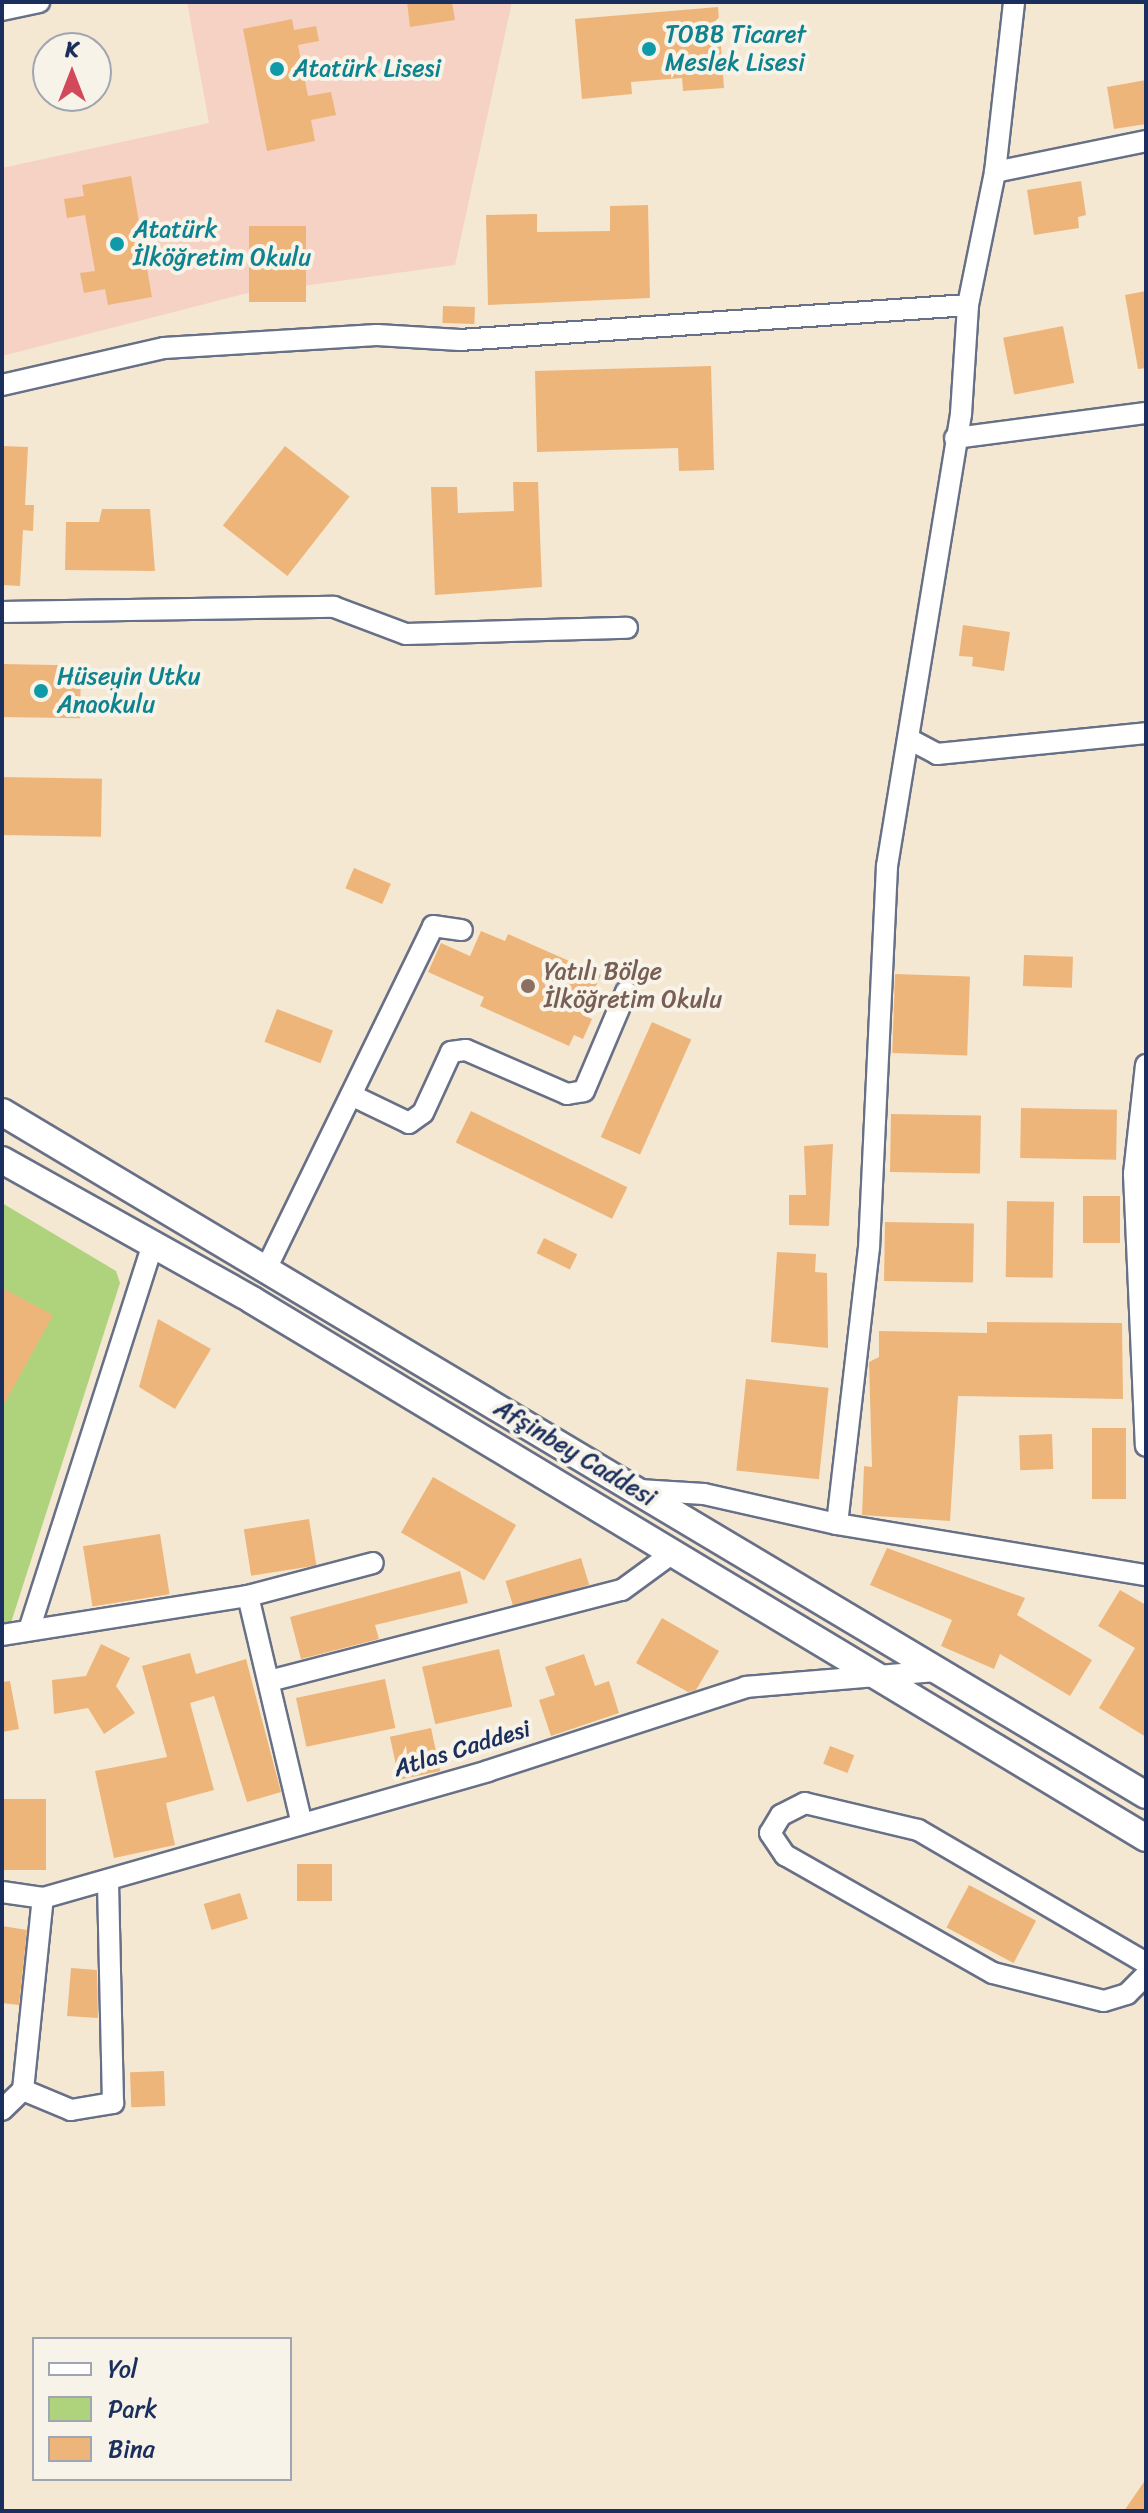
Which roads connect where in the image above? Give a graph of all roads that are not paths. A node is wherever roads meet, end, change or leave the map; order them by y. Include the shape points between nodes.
1 (39, 2) edge
2 (1014, 2) edge
3 (2, 10) edge
4 (1146, 141) edge
5 (995, 172) junction
6 (968, 305) junction
7 (2, 385) edge
8 (1146, 413) edge
9 (955, 438) junction
10 (2, 612) edge
11 (627, 628) dead end
12 (1146, 733) edge
13 (909, 739) junction
14 (462, 930) dead end
15 (626, 992) dead end
16 (1146, 1065) edge
17 (351, 1095) junction
18 (2, 1112) edge
19 (2, 1160) edge
20 (152, 1246) junction
21 (266, 1269) junction
22 (1142, 1333) edge
23 (1146, 1446) edge
24 (638, 1490) junction
25 (837, 1524) junction
26 (674, 1552) junction
27 (373, 1563) dead end
28 (1146, 1575) edge
29 (248, 1596) junction
30 (29, 1630) junction
31 (2, 1635) edge
32 (941, 1670) junction
33 (872, 1671) junction
34 (273, 1680) junction
35 (1146, 1795) edge
36 (301, 1821) junction
37 (1146, 1838) edge
38 (108, 1880) junction
39 (2, 1892) edge
40 (43, 1898) junction
41 (1146, 1963) edge
42 (1146, 1975) edge
43 (23, 2090) junction
44 (2, 2110) edge

1 - 3 street
2 - 5 street
4 - 5 street
5 - 6 street
6 - 7 street via 460,340 377,335 164,348
6 - 9 street
8 - 9 street
9 - 13 street
10 - 11 street via 334,607 406,634
12 - 13 street via 937,754
13 - 25 street via 885,896 869,1248
14 - 17 street via 433,926
15 - 17 street via 584,1091 567,1094 466,1050 451,1052 423,1113 409,1123
16 - 22 street via 1134,1174
17 - 21 street
18 - 21 main road, Afşinbey Caddesi
19 - 20 main road, Afşinbey Caddesi
20 - 26 main road, Afşinbey Caddesi
20 - 30 street
21 - 24 main road, Afşinbey Caddesi
22 - 23 street
24 - 25 street via 704,1494
24 - 32 main road, Afşinbey Caddesi
25 - 28 street
26 - 33 main road, Afşinbey Caddesi
26 - 34 street via 622,1590
27 - 29 street
29 - 30 street
29 - 34 street
30 - 31 street
32 - 33 street, Atlas Caddesi
32 - 35 main road, Afşinbey Caddesi
33 - 36 street, Atlas Caddesi via 746,1687 488,1771
33 - 37 main road, Afşinbey Caddesi
34 - 36 street
36 - 38 street, Atlas Caddesi
38 - 40 street, Atlas Caddesi
38 - 43 street via 113,2103 71,2110
39 - 40 street, Atlas Caddesi
40 - 43 street
41 - 42 street via 918,1830 805,1803 781,1815 770,1833 785,1855 993,1973 1104,2001 1127,1994
43 - 44 street

